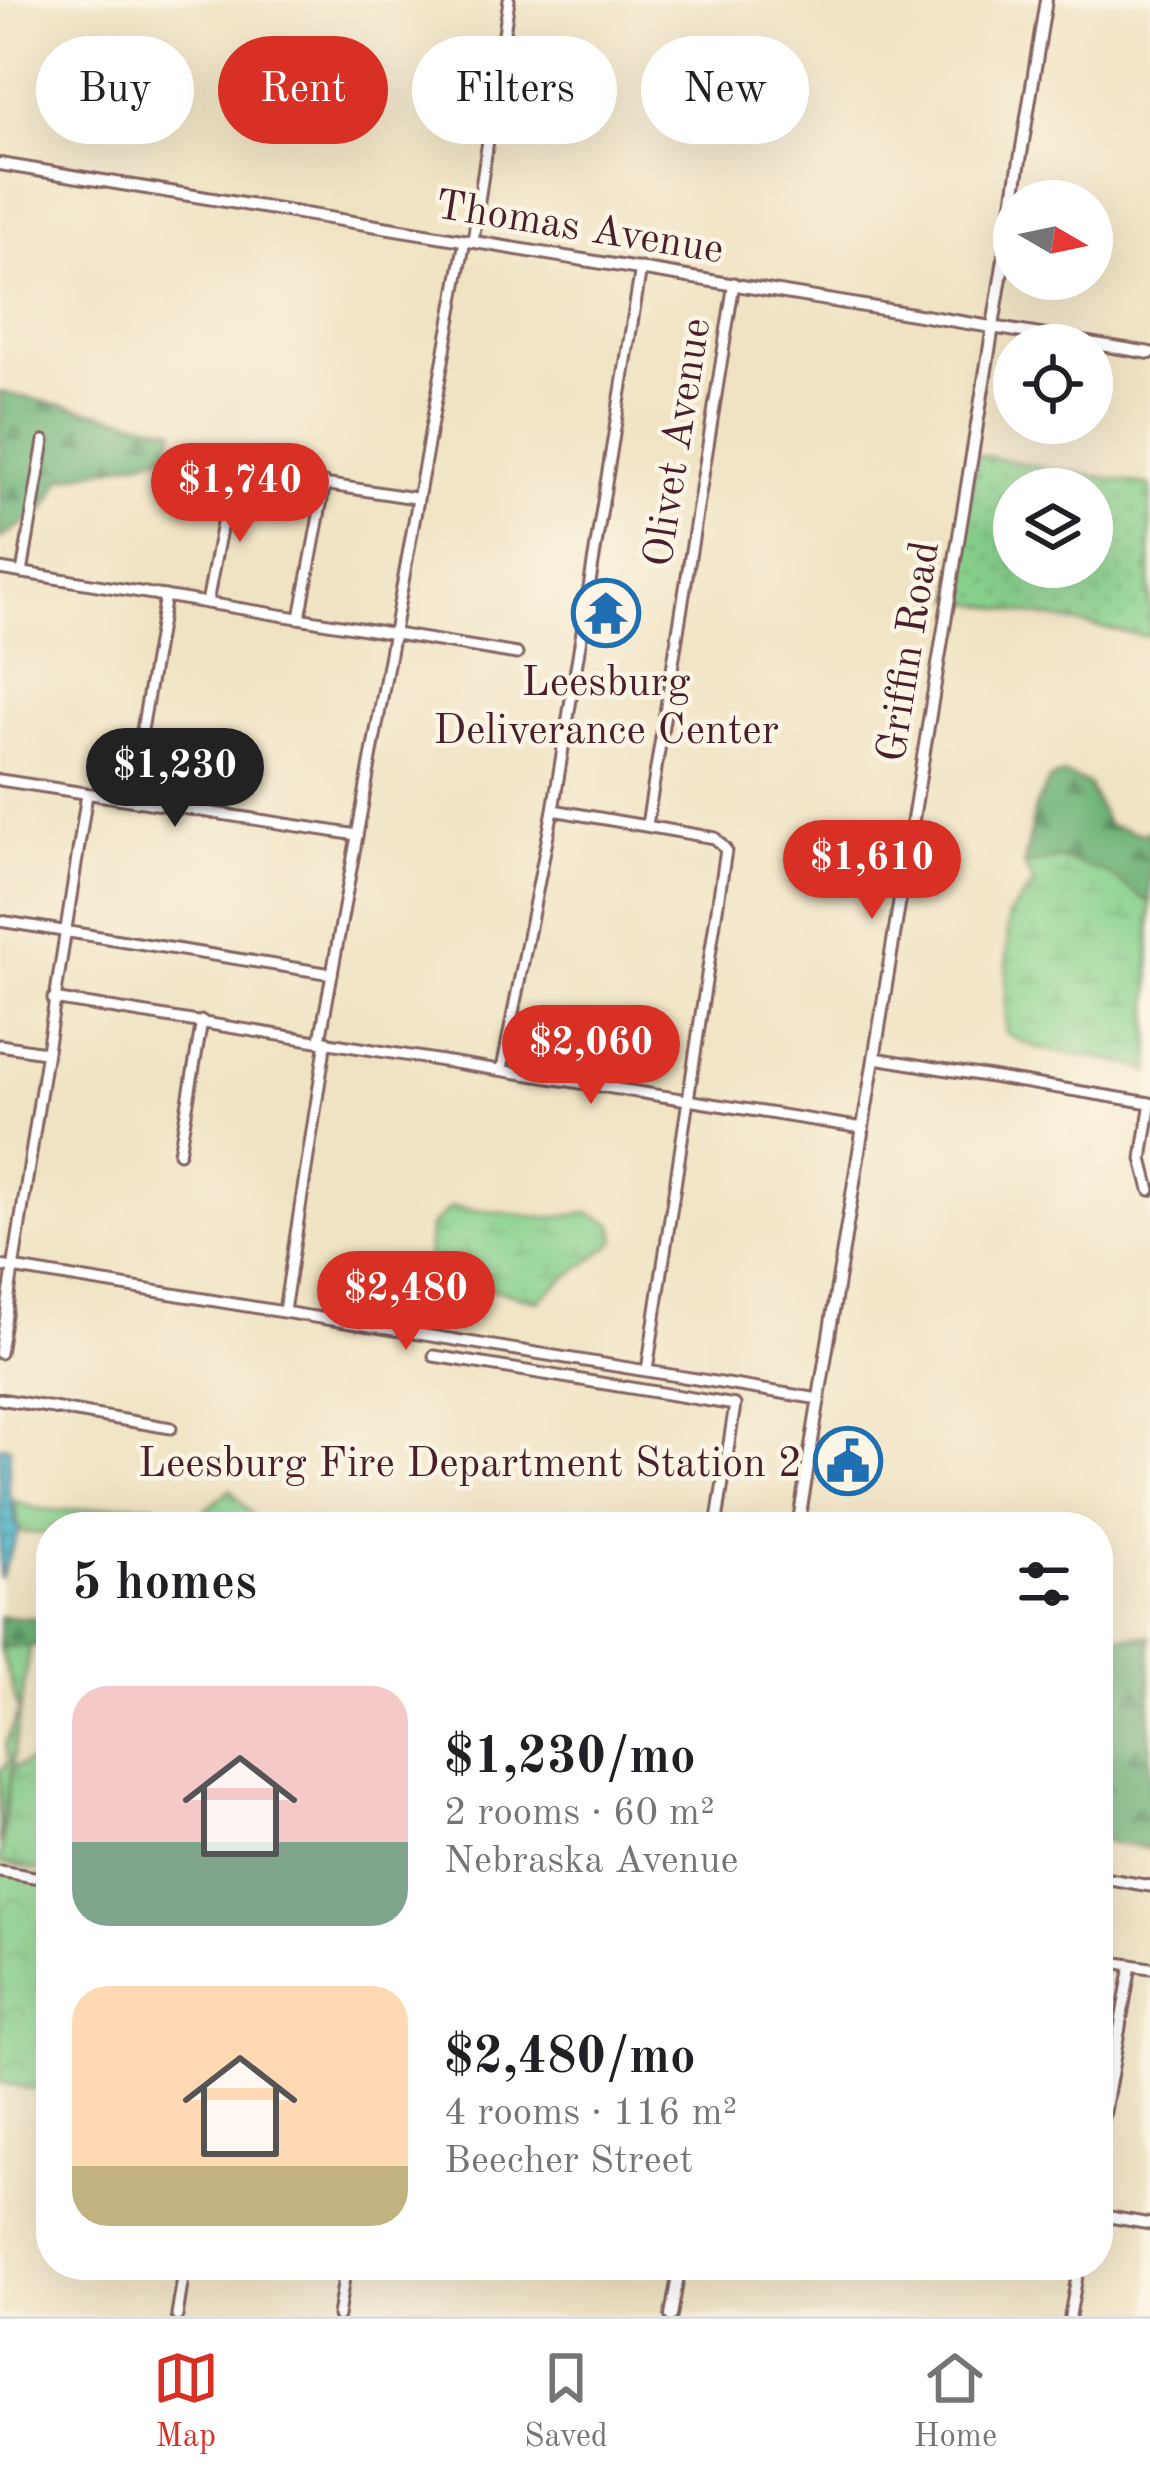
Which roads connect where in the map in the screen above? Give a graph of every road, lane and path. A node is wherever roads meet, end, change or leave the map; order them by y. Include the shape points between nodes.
1 (509, 0) edge
2 (1046, 0) edge
3 (0, 164) edge
4 (469, 240) junction
5 (640, 268) junction
6 (734, 284) junction
7 (993, 324) edge
8 (993, 326) joint
9 (1113, 346) edge
10 (1150, 352) edge
11 (44, 441) dead end
12 (325, 484) junction
13 (415, 498) junction
14 (0, 569) edge
15 (22, 573) junction
16 (165, 596) junction
17 (207, 602) junction
18 (300, 618) junction
19 (395, 634) junction
20 (517, 653) dead end
21 (0, 780) edge
22 (87, 794) junction
23 (130, 800) junction
24 (553, 810) junction
25 (647, 825) junction
26 (357, 835) junction
27 (0, 921) edge
28 (63, 932) junction
29 (332, 974) junction
30 (53, 999) junction
31 (202, 1021) junction
32 (323, 1040) junction
33 (0, 1045) edge
34 (44, 1052) junction
35 (874, 1058) junction
36 (502, 1069) junction
37 (688, 1099) junction
38 (1150, 1105) edge
39 (863, 1128) junction
40 (179, 1154) dead end
41 (1150, 1190) edge
42 (6, 1267) edge
43 (284, 1311) junction
44 (0, 1353) edge
45 (434, 1356) dead end
46 (647, 1370) junction
47 (0, 1399) edge
48 (819, 1399) junction
49 (171, 1427) dead end
50 (718, 1512) edge
51 (800, 1512) edge
52 (0, 1871) edge
53 (36, 1877) edge
54 (1113, 1880) edge
55 (1150, 1886) edge
56 (1113, 1962) edge
57 (1131, 1965) junction
58 (1150, 1968) edge
59 (1113, 2066) edge
60 (1113, 2218) edge
61 (1150, 2224) edge
62 (183, 2280) edge
63 (344, 2280) edge
64 (677, 2280) edge
65 (1076, 2280) edge
66 (177, 2316) edge
67 (338, 2316) edge
68 (671, 2316) edge
69 (1070, 2316) edge

1 - 4 street
2 - 7 street, Griffin Road
3 - 4 street, Thomas Avenue
4 - 5 street, Thomas Avenue
4 - 13 street
5 - 6 street, Thomas Avenue
5 - 24 street
6 - 8 street, Thomas Avenue
6 - 25 street, Olivet Avenue
8 - 35 street, Griffin Road
9 - 10 street, Thomas Avenue
11 - 15 street
12 - 13 street
12 - 17 street via 232,470
12 - 18 street
13 - 19 street
14 - 15 street
15 - 16 street
16 - 17 street
16 - 23 street
17 - 18 street
18 - 19 street
19 - 20 street
19 - 26 street
21 - 22 street
22 - 23 street
22 - 28 street
23 - 26 street
24 - 25 street
24 - 36 street
25 - 37 street via 718,839 727,855
26 - 29 street
27 - 28 street
28 - 29 street
28 - 30 street
29 - 32 street
30 - 31 street
30 - 34 street
31 - 32 street
31 - 40 street
32 - 36 street
32 - 43 street
33 - 34 street
34 - 42 street
35 - 38 street
35 - 39 street, Griffin Road
36 - 37 street
37 - 39 street
37 - 46 street
38 - 41 street via 1142,1160
39 - 48 street, Griffin Road
42 - 43 street
42 - 44 street
43 - 46 street
45 - 50 street via 735,1405
46 - 48 street
47 - 49 street
48 - 51 street, Griffin Road
52 - 53 street
54 - 55 street
56 - 57 street
57 - 58 street
57 - 59 street
60 - 61 street
62 - 66 street
63 - 67 street
64 - 68 street
65 - 69 street

